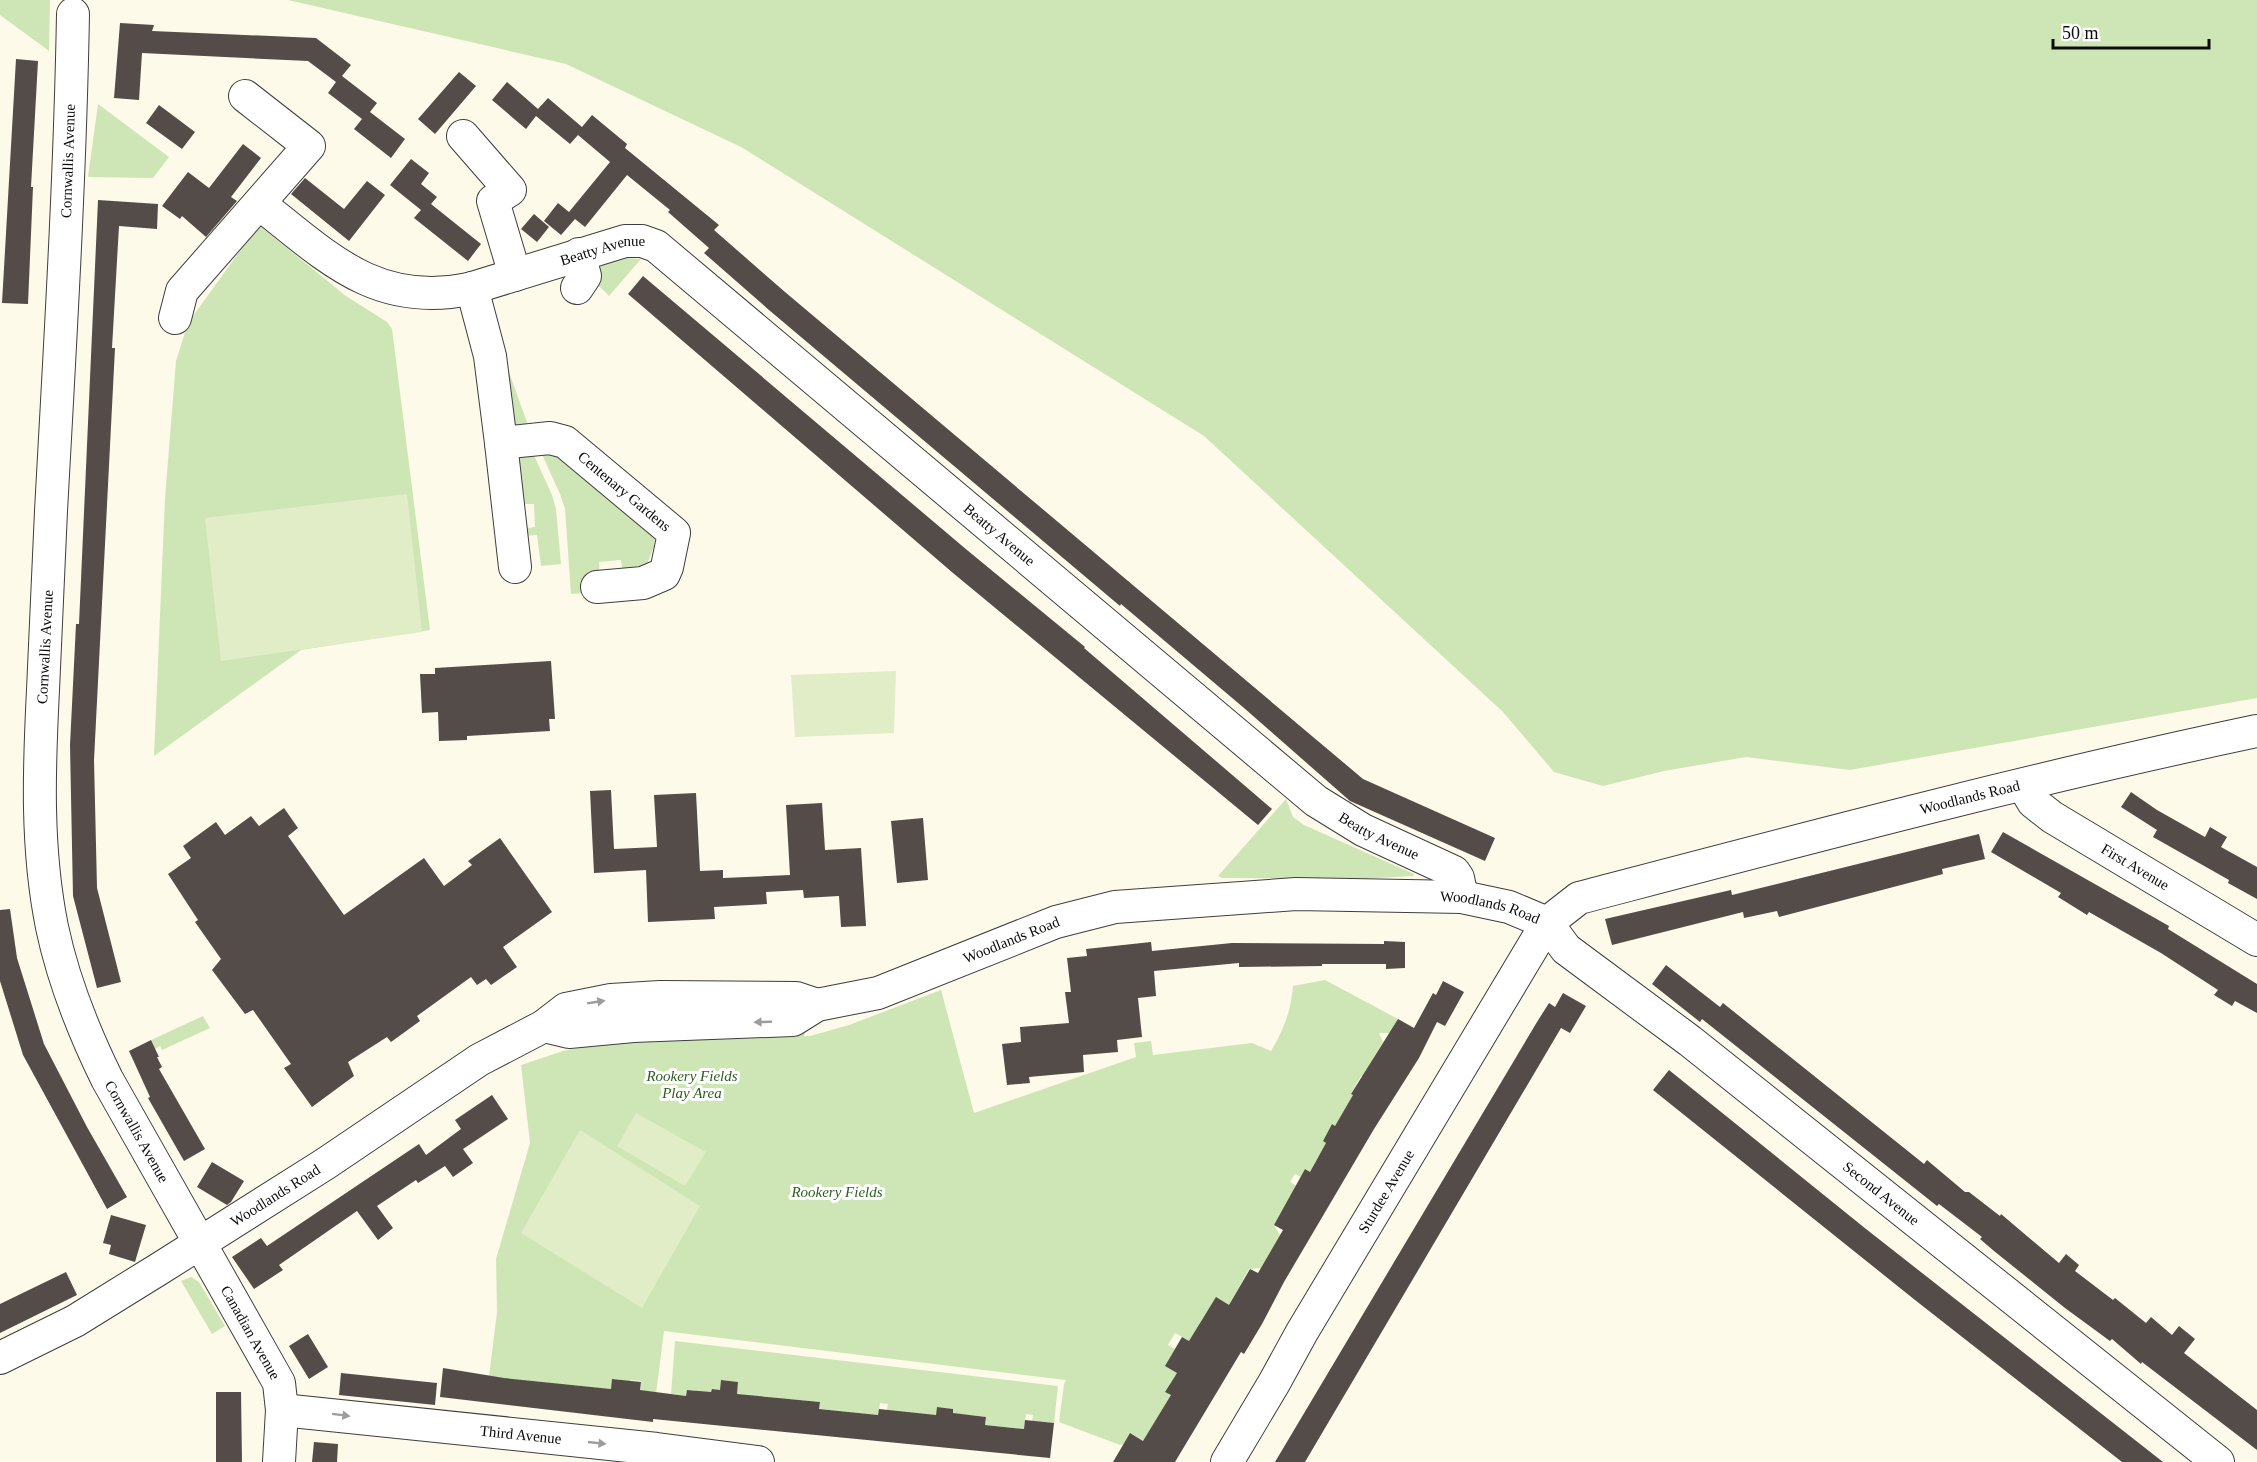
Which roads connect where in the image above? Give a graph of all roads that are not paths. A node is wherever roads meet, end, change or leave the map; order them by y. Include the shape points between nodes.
1 (73, 5) edge
2 (245, 96) dead end
3 (463, 136) dead end
4 (260, 204) junction
5 (579, 254) junction
6 (515, 275) junction
7 (472, 288) junction
8 (577, 288) dead end
9 (175, 318) dead end
10 (501, 443) junction
11 (515, 567) dead end
12 (597, 587) dead end
13 (2257, 731) edge
14 (2023, 785) junction
15 (1462, 897) junction
16 (1546, 923) junction
17 (2257, 940) edge
18 (199, 1245) junction
19 (0, 1358) edge
20 (282, 1410) junction
21 (279, 1462) edge
22 (751, 1462) edge
23 (1227, 1462) edge
24 (2217, 1462) edge

1 - 18 street, Cornwallis Avenue via 40,737 40,840 52,928 83,1030
2 - 4 street via 309,146
3 - 6 street via 510,189 493,201
4 - 7 street, Beatty Avenue via 339,266 364,279 423,293
4 - 9 street via 182,291
5 - 6 street, Beatty Avenue
5 - 8 street via 585,276
5 - 15 street, Beatty Avenue via 628,241 648,243 663,250 1316,801 1363,830 1454,872
6 - 7 street, Beatty Avenue
7 - 10 street via 490,356
10 - 11 street
10 - 12 street, Centenary Gardens via 545,438 565,442 674,533 664,574 643,584
13 - 14 street, Woodlands Road
14 - 16 street, Woodlands Road via 1579,898
14 - 17 street, First Avenue via 2033,802 2052,817
15 - 16 street, Woodlands Road via 1509,907
15 - 18 street, Woodlands Road via 1296,894 1115,908 1056,922 878,993 817,1005 796,998 660,997 611,1000 566,1009 544,1026 479,1060
16 - 23 street, Sturdee Avenue
16 - 24 street, Second Avenue via 1566,949 1690,1041
18 - 19 street, Woodlands Road via 75,1321
18 - 20 street, Canadian Avenue via 270,1365 279,1385
20 - 21 street, Canadian Avenue
20 -> 22 street, Third Avenue

